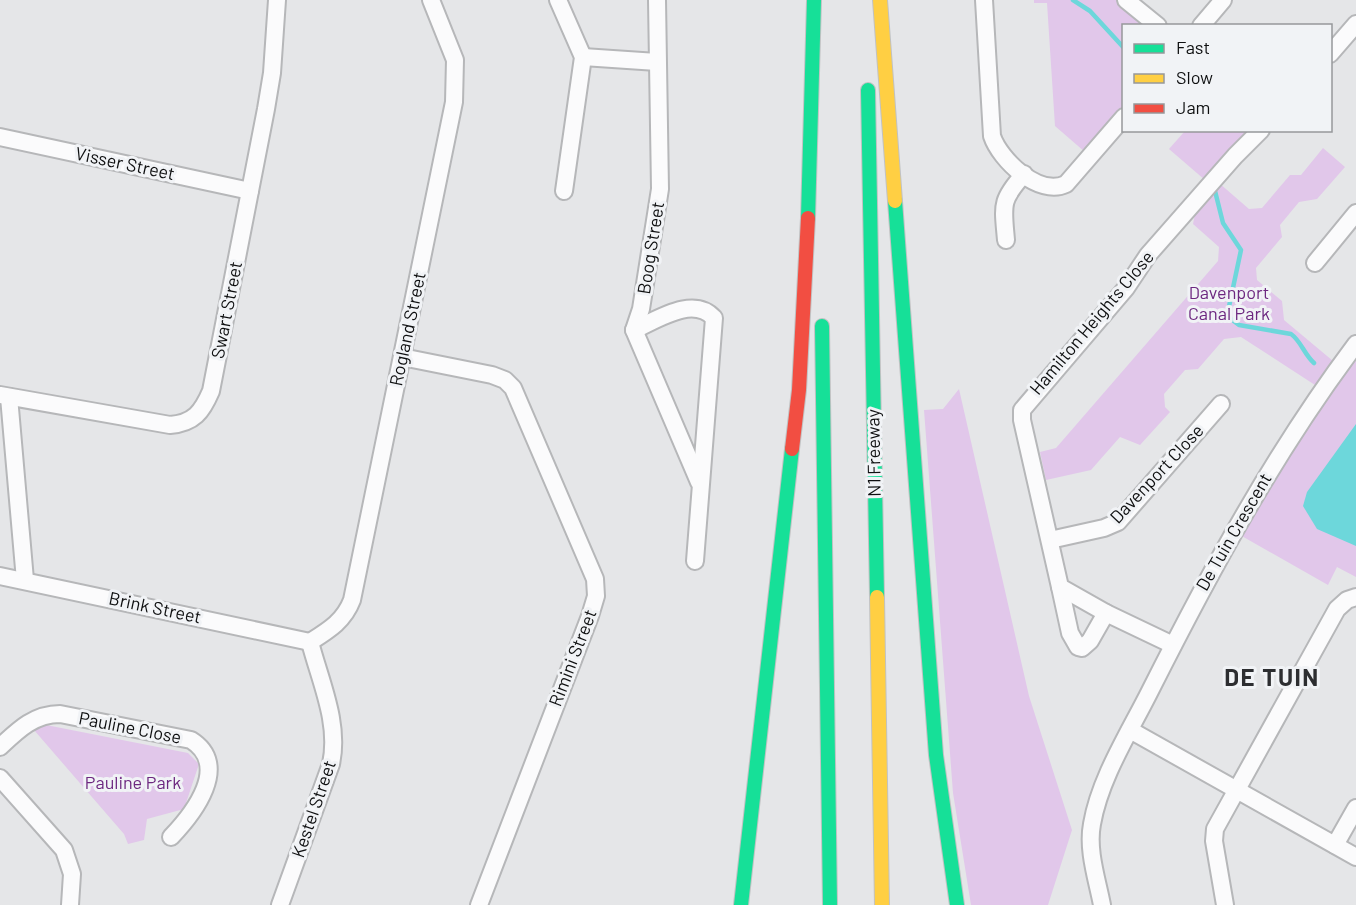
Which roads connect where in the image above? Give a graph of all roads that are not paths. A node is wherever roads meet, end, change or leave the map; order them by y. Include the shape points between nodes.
1 (277, 0) edge
2 (431, 0) edge
3 (558, 0) edge
4 (657, 0) edge
5 (815, 0) edge
6 (880, 0) edge
7 (984, 0) edge
8 (1126, 0) edge
9 (1223, 0) edge
10 (1156, 24) edge
11 (1203, 24) edge
12 (1356, 24) edge
13 (1332, 52) edge
14 (583, 57) junction
15 (657, 62) junction
16 (868, 71) dead end
17 (1122, 119) edge
18 (1259, 132) edge
19 (0, 137) edge
20 (1024, 174) junction
21 (250, 191) junction
22 (564, 191) dead end
23 (1356, 213) edge
24 (1006, 240) dead end
25 (820, 250) dead end
26 (1315, 263) dead end
27 (821, 310) dead end
28 (634, 330) junction
29 (1356, 344) edge
30 (402, 357) junction
31 (4, 396) edge
32 (1221, 404) dead end
33 (699, 482) junction
34 (1050, 540) junction
35 (695, 561) dead end
36 (0, 576) edge
37 (25, 580) junction
38 (1060, 586) junction
39 (1356, 597) edge
40 (1106, 614) junction
41 (310, 642) junction
42 (1173, 645) junction
43 (1130, 730) junction
44 (0, 747) edge
45 (0, 778) edge
46 (1236, 789) junction
47 (1356, 808) edge
48 (171, 837) dead end
49 (1335, 845) junction
50 (1356, 856) edge
51 (70, 905) edge
52 (280, 905) edge
53 (479, 905) edge
54 (741, 905) edge
55 (830, 905) edge
56 (882, 905) edge
57 (957, 905) edge
58 (1102, 905) edge
59 (1225, 905) edge

1 - 21 street, Swart Street via 272,72
2 - 30 street, Rogland Street via 455,60 456,88
3 - 14 street
4 - 15 street, Boog Street
5 - 25 highway
5 - 54 highway via 800,380
6 - 57 highway via 936,755
7 - 20 street via 992,136 1000,152
8 - 10 street
9 - 11 street
12 - 13 street
14 - 15 street
14 - 22 street
15 - 28 street, Boog Street via 660,189 641,309
16 - 56 highway, N1 Freeway
17 - 20 street via 1066,184 1042,187
18 - 34 street, Hamilton Heights Close via 1148,255 1125,288 1024,405 1022,420
19 - 21 street, Visser Street
20 - 24 street via 1005,197
21 - 31 street, Swart Street via 211,391 196,417 185,424 170,425
23 - 26 street
27 - 55 highway
28 - 33 street
28 - 33 street via 685,308 702,309 714,318
29 - 42 street, De Tuin Crescent via 1264,477
30 - 41 street, Rogland Street via 352,600 337,625
30 - 53 street, Rimini Street via 492,375 513,388 595,579 596,596 590,616
31 - 37 street
32 - 34 street, Davenport Close via 1118,522
33 - 35 street
34 - 38 street, Hamilton Heights Close
36 - 37 street, Brink Street
37 - 41 street, Brink Street
38 - 40 street
38 - 40 street, Hamilton Heights Close via 1070,633 1078,647 1090,640
39 - 46 street via 1337,609
40 - 42 street
41 - 52 street, Kestel Street via 335,733 334,749
42 - 43 street, De Tuin Crescent
43 - 46 street
43 - 58 street, De Tuin Crescent via 1091,826
44 - 48 street, Pauline Close via 16,731 45,714 191,740 206,753 209,775 192,814
45 - 51 street via 64,850 72,874
46 - 49 street
46 - 59 street via 1213,833
47 - 49 street
49 - 50 street

